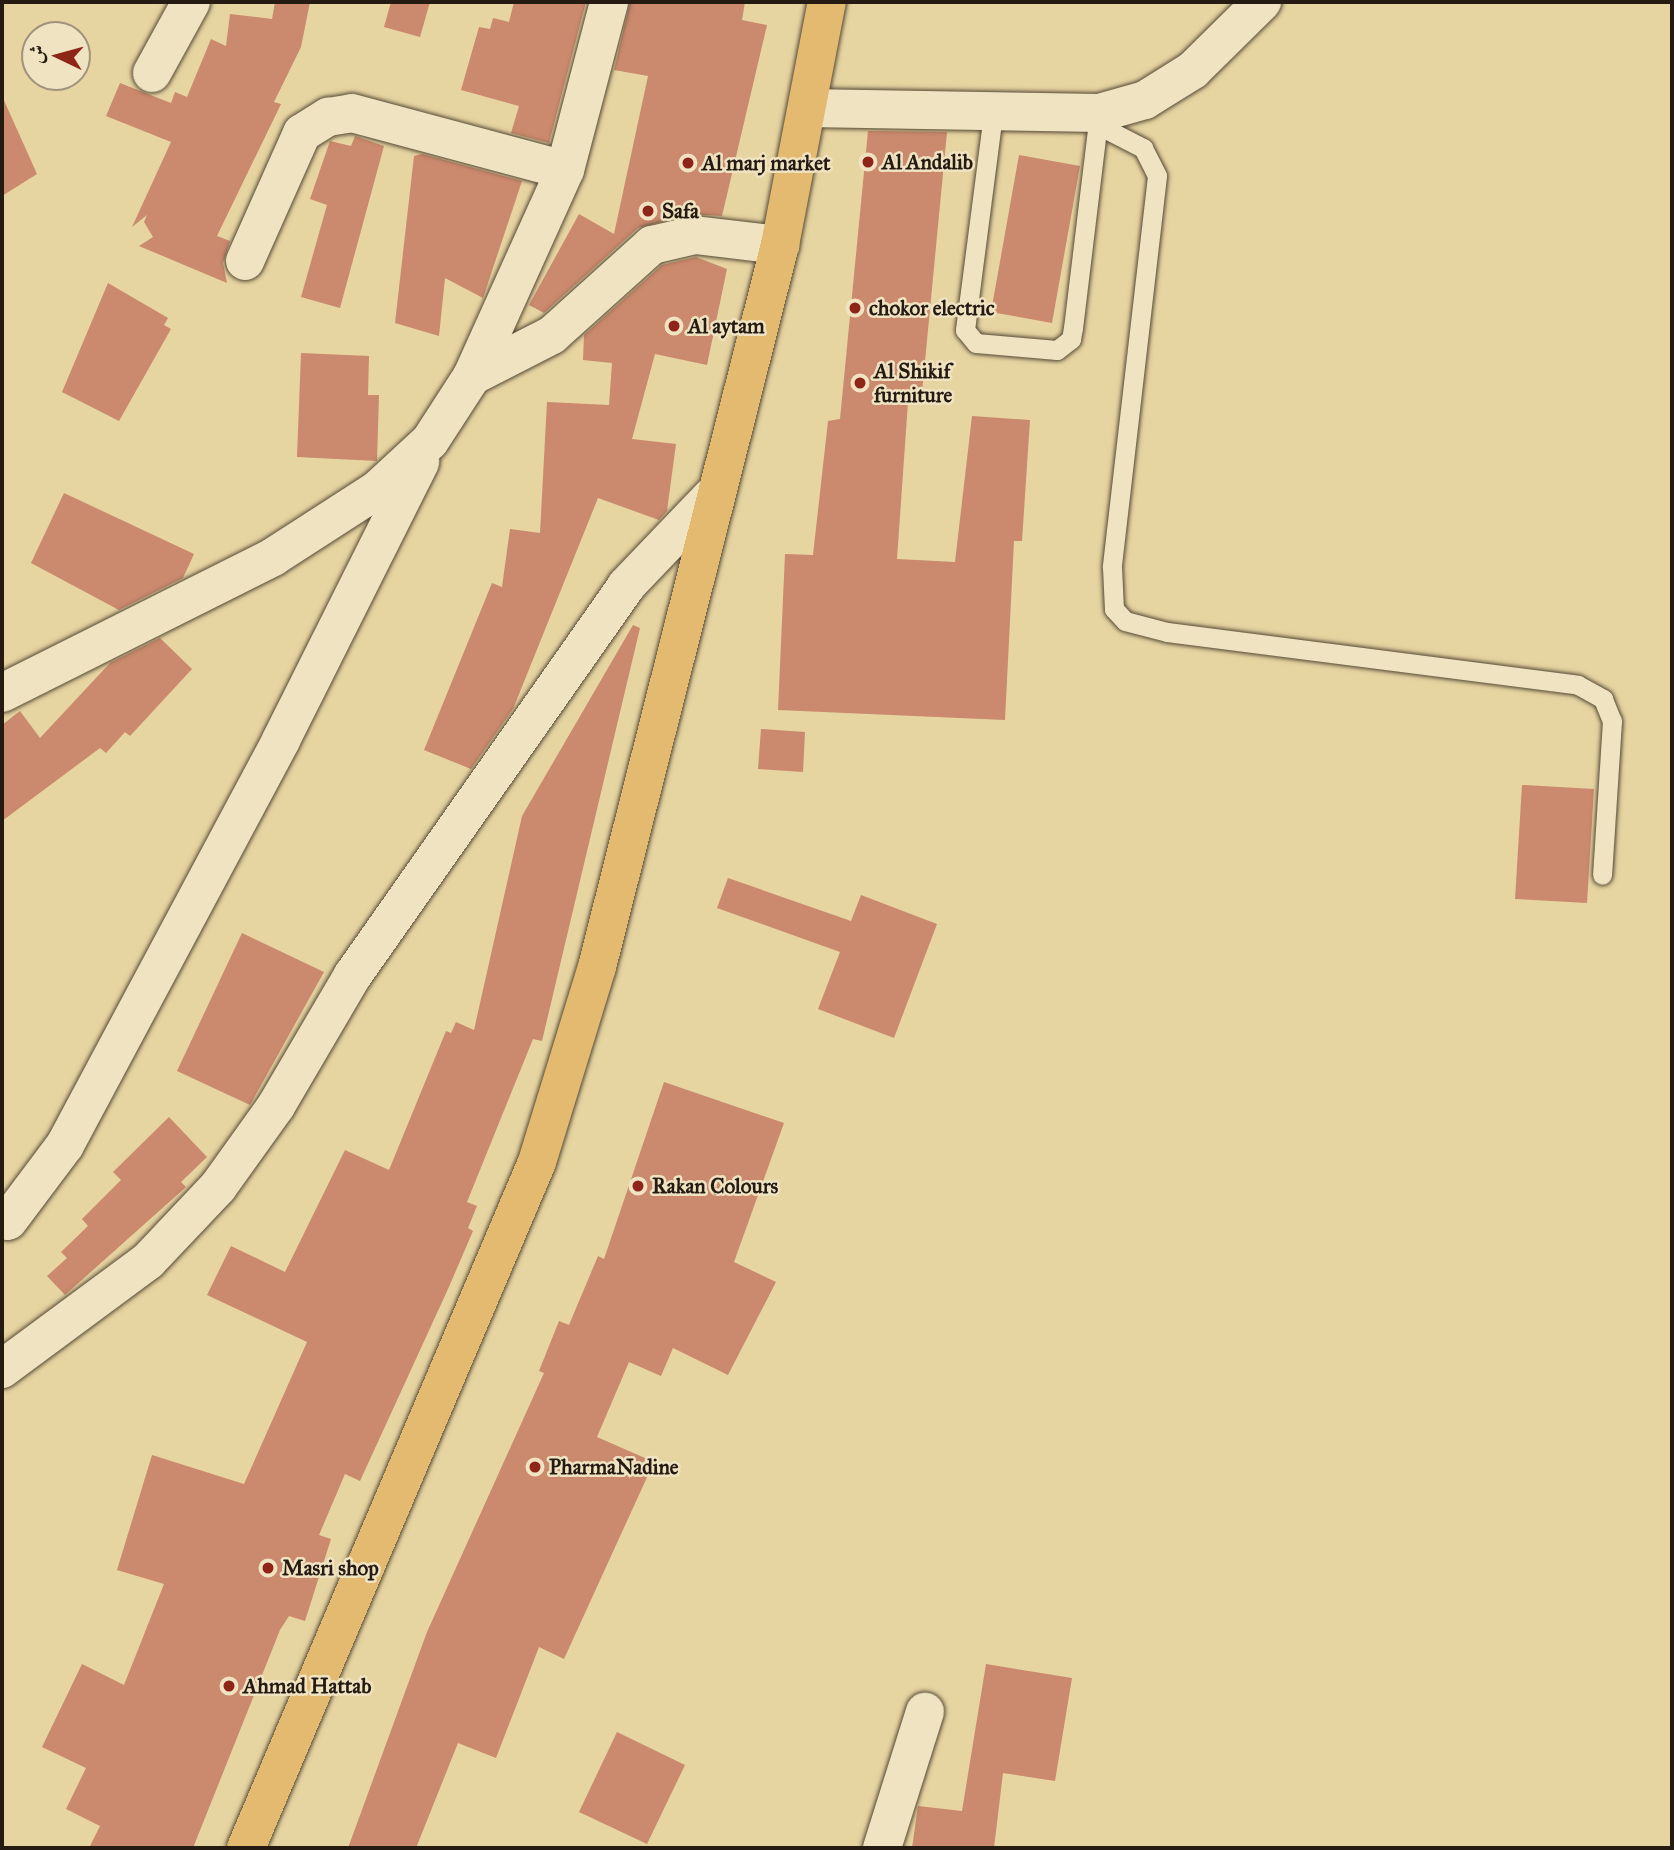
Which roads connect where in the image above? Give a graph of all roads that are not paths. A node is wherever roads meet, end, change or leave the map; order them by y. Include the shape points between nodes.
1 (191, 2) edge
2 (609, 2) edge
3 (1262, 2) edge
4 (824, 10) edge
5 (152, 73) dead end
6 (807, 108) junction
7 (993, 114) junction
8 (1098, 119) junction
9 (565, 170) junction
10 (780, 245) junction
11 (245, 261) dead end
12 (472, 376) junction
13 (430, 441) junction
14 (711, 497) junction
15 (2, 693) edge
16 (1602, 875) dead end
17 (8, 1221) dead end
18 (2, 1369) edge
19 (925, 1712) dead end
20 (246, 1848) edge
21 (882, 1848) edge

1 - 5 street
2 - 9 street
3 - 8 street via 1194,70 1145,100
4 - 6 main road
6 - 7 street
6 - 10 main road
7 - 8 street
7 - 8 lane via 965,321 969,338 984,344 1057,351 1071,339
8 - 16 lane via 1143,148 1157,176 1112,567 1114,609 1125,621 1167,632 1578,685 1603,699 1612,721
9 - 11 street via 352,113 328,117 294,146
9 - 12 street
10 - 12 street via 695,235 652,245 552,335
10 - 14 main road
12 - 13 street
13 - 15 street via 377,490 273,557
13 - 17 street via 281,740 65,1145
14 - 18 street via 626,586 353,975 289,1075 276,1106 218,1187 148,1261
14 - 20 main road via 597,967 537,1162
19 - 21 street

